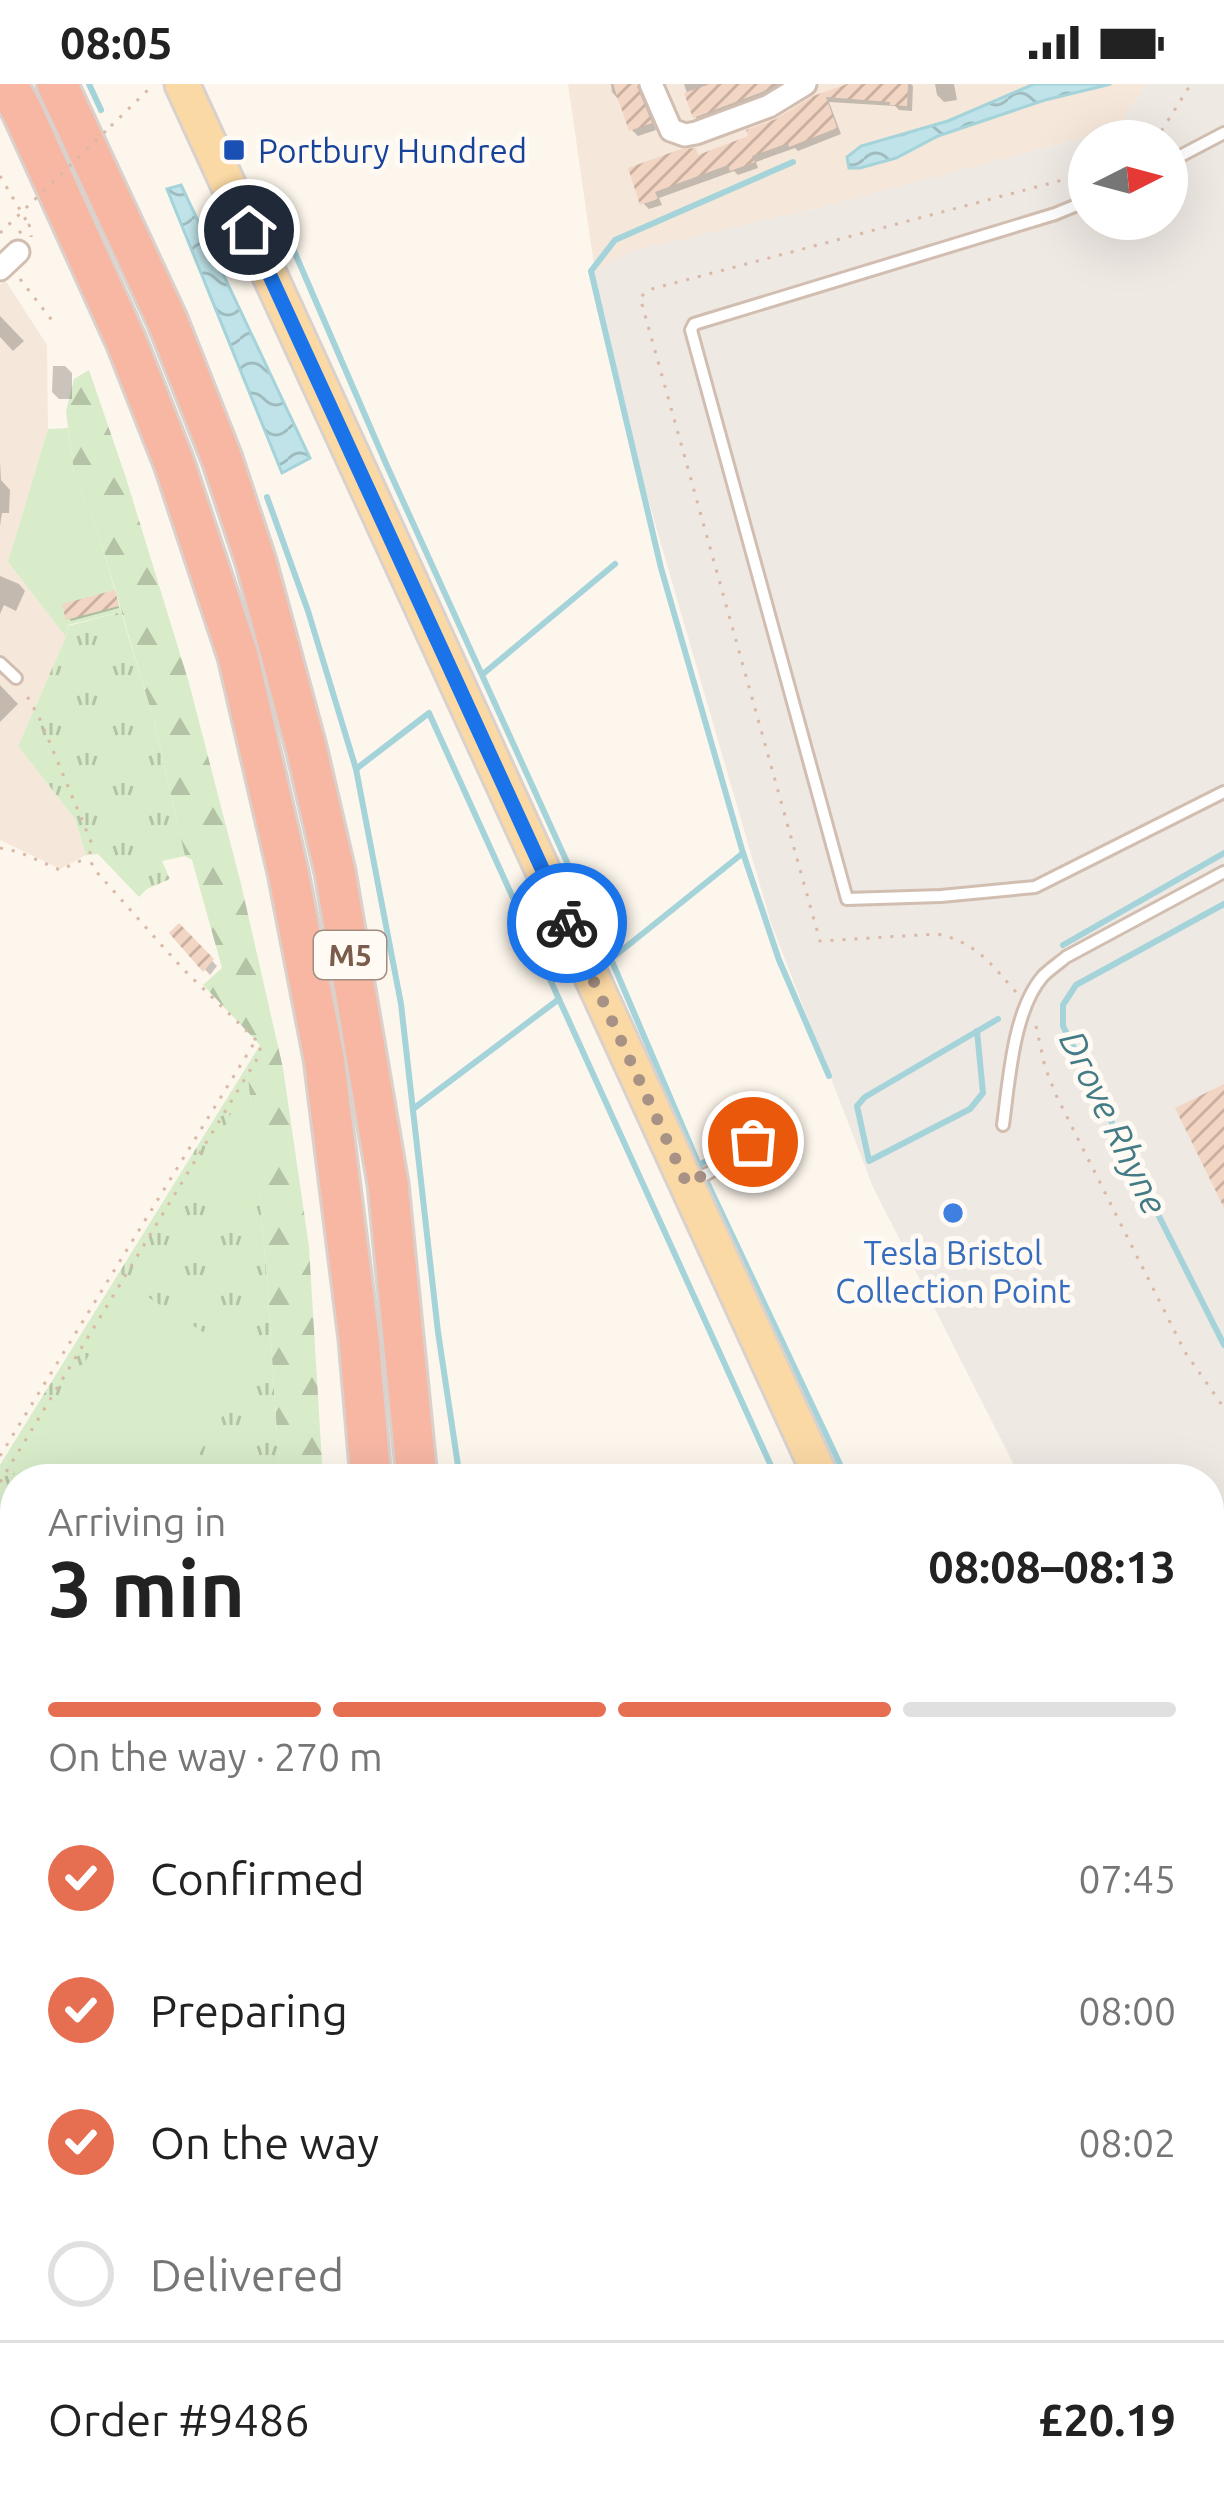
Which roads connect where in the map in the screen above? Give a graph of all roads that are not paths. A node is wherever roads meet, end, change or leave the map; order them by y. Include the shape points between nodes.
1 (7, 84) edge
2 (57, 84) edge
3 (182, 84) edge
4 (651, 84) edge
5 (805, 84) edge
6 (1224, 134) edge
7 (1188, 152) edge
8 (1068, 209) edge
9 (0, 663) edge
10 (16, 678) road end
11 (1224, 792) edge
12 (1224, 872) edge
13 (739, 1101) dead end
14 (1003, 1125) dead end
15 (687, 1184) junction
16 (369, 1464) edge
17 (416, 1464) edge
18 (815, 1464) edge

1 - 16 highway, M5 via 126,341 238,656 324,1058
2 - 17 highway, M5 via 216,444 306,747 388,1184
3 - 15 main road
4 - 5 street via 670,130 685,135 769,106
6 - 7 lane
8 - 11 lane via 691,330 847,899 1035,887
9 - 10 lane
12 - 14 lane via 1043,976 1026,1004
13 - 15 lane via 753,1142
15 - 18 main road

